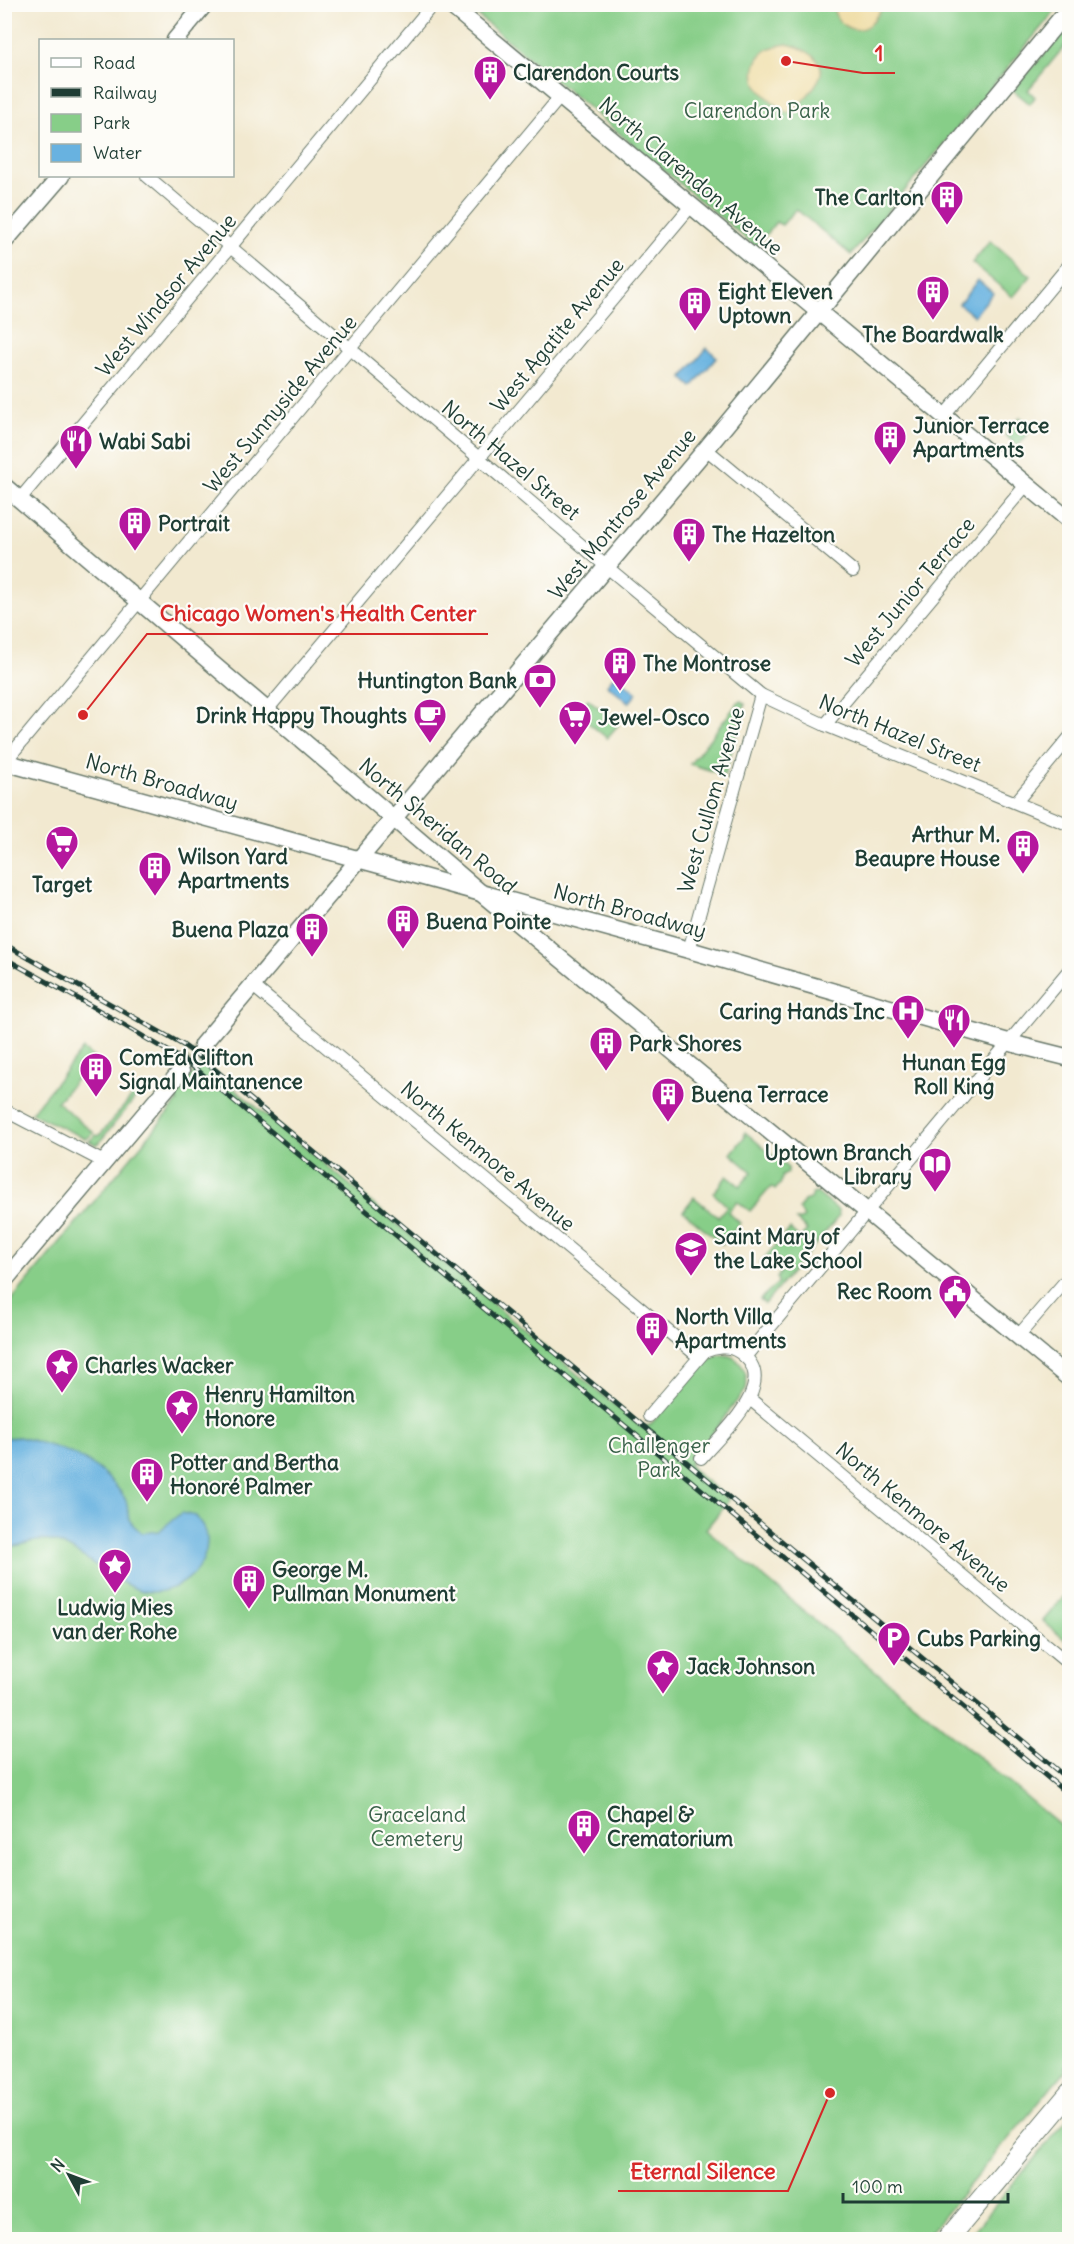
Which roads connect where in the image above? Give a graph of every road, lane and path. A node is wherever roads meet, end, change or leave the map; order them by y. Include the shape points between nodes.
1 (205, 4) edge
2 (433, 4) edge
3 (449, 4) edge
4 (1070, 7) edge
5 (176, 39) edge
6 (560, 97) junction
7 (60, 177) edge
8 (148, 177) edge
9 (691, 206) junction
10 (4, 242) edge
11 (232, 247) junction
12 (1070, 264) edge
13 (819, 312) junction
14 (351, 349) junction
15 (944, 416) junction
16 (706, 449) junction
17 (478, 458) junction
18 (1026, 485) junction
19 (4, 486) edge
20 (20, 499) junction
21 (1070, 521) edge
22 (607, 567) junction
23 (853, 571) dead end
24 (140, 601) junction
25 (761, 695) junction
26 (267, 710) junction
27 (825, 725) junction
28 (1070, 737) edge
29 (5, 762) edge
30 (1016, 802) junction
31 (394, 819) junction
32 (1070, 825) edge
33 (359, 860) junction
34 (481, 893) junction
35 (689, 950) junction
36 (1070, 969) edge
37 (253, 986) junction
38 (1008, 1042) junction
39 (202, 1045) tunnel mouth
40 (1070, 1058) edge
41 (181, 1071) tunnel mouth
42 (4, 1110) edge
43 (104, 1162) junction
44 (867, 1210) junction
45 (1070, 1276) edge
46 (4, 1281) edge
47 (1019, 1335) junction
48 (699, 1357) junction
49 (745, 1357) junction
50 (1070, 1378) edge
51 (750, 1399) junction
52 (649, 1416) dead end
53 (701, 1458) dead end
54 (1070, 1665) edge
55 (1070, 2093) edge
56 (947, 2240) edge

1 - 5 main road
2 - 11 street, West Windsor Avenue
3 - 6 main road, North Clarendon Avenue
4 - 13 main road, West Montrose Avenue
6 - 9 main road, North Clarendon Avenue
6 - 14 street, West Sunnyside Avenue
7 - 10 main road
8 - 11 street, North Hazel Street
9 - 13 main road, North Clarendon Avenue
9 - 17 street, West Agatite Avenue
11 - 14 street, North Hazel Street
11 - 20 street, West Windsor Avenue
12 - 15 street
13 - 15 main road, North Clarendon Avenue
13 - 16 main road, West Montrose Avenue
14 - 17 street, North Hazel Street
14 - 24 street, West Sunnyside Avenue
15 - 18 main road, North Clarendon Avenue
16 - 22 main road, West Montrose Avenue
16 - 23 street
17 - 22 street, North Hazel Street
17 - 26 street, West Agatite Avenue
18 - 21 main road, North Clarendon Avenue
18 - 27 street, West Junior Terrace
19 - 20 main road, North Sheridan Road
20 - 24 main road, North Sheridan Road
22 - 25 street, North Hazel Street
22 - 31 main road, West Montrose Avenue
24 - 26 main road, North Sheridan Road
24 - 29 street, West Sunnyside Avenue
25 - 27 street, North Hazel Street
25 - 35 street, West Cullom Avenue
26 - 31 main road, North Sheridan Road
27 - 30 street, North Hazel Street
28 - 30 street
29 - 33 main road, North Broadway
30 - 32 street, North Hazel Street
31 - 33 main road, West Montrose Avenue
31 - 34 main road, North Sheridan Road
33 - 34 main road, North Broadway
33 - 37 main road, West Montrose Avenue
34 - 35 main road, North Broadway
34 - 44 main road, North Sheridan Road
35 - 38 main road, North Broadway
36 - 38 street
37 - 39 main road, West Montrose Avenue
37 - 48 street, North Kenmore Avenue
38 - 40 main road, North Broadway
38 - 44 street
41 - 43 main road
42 - 43 street
43 - 46 main road
44 - 47 main road, North Sheridan Road
44 - 49 street
45 - 47 street
47 - 50 main road, North Sheridan Road
48 - 49 street via 710,1349 725,1348
48 - 52 street
49 - 51 street via 755,1373
51 - 53 street
51 - 54 street, North Kenmore Avenue
55 - 56 main road

